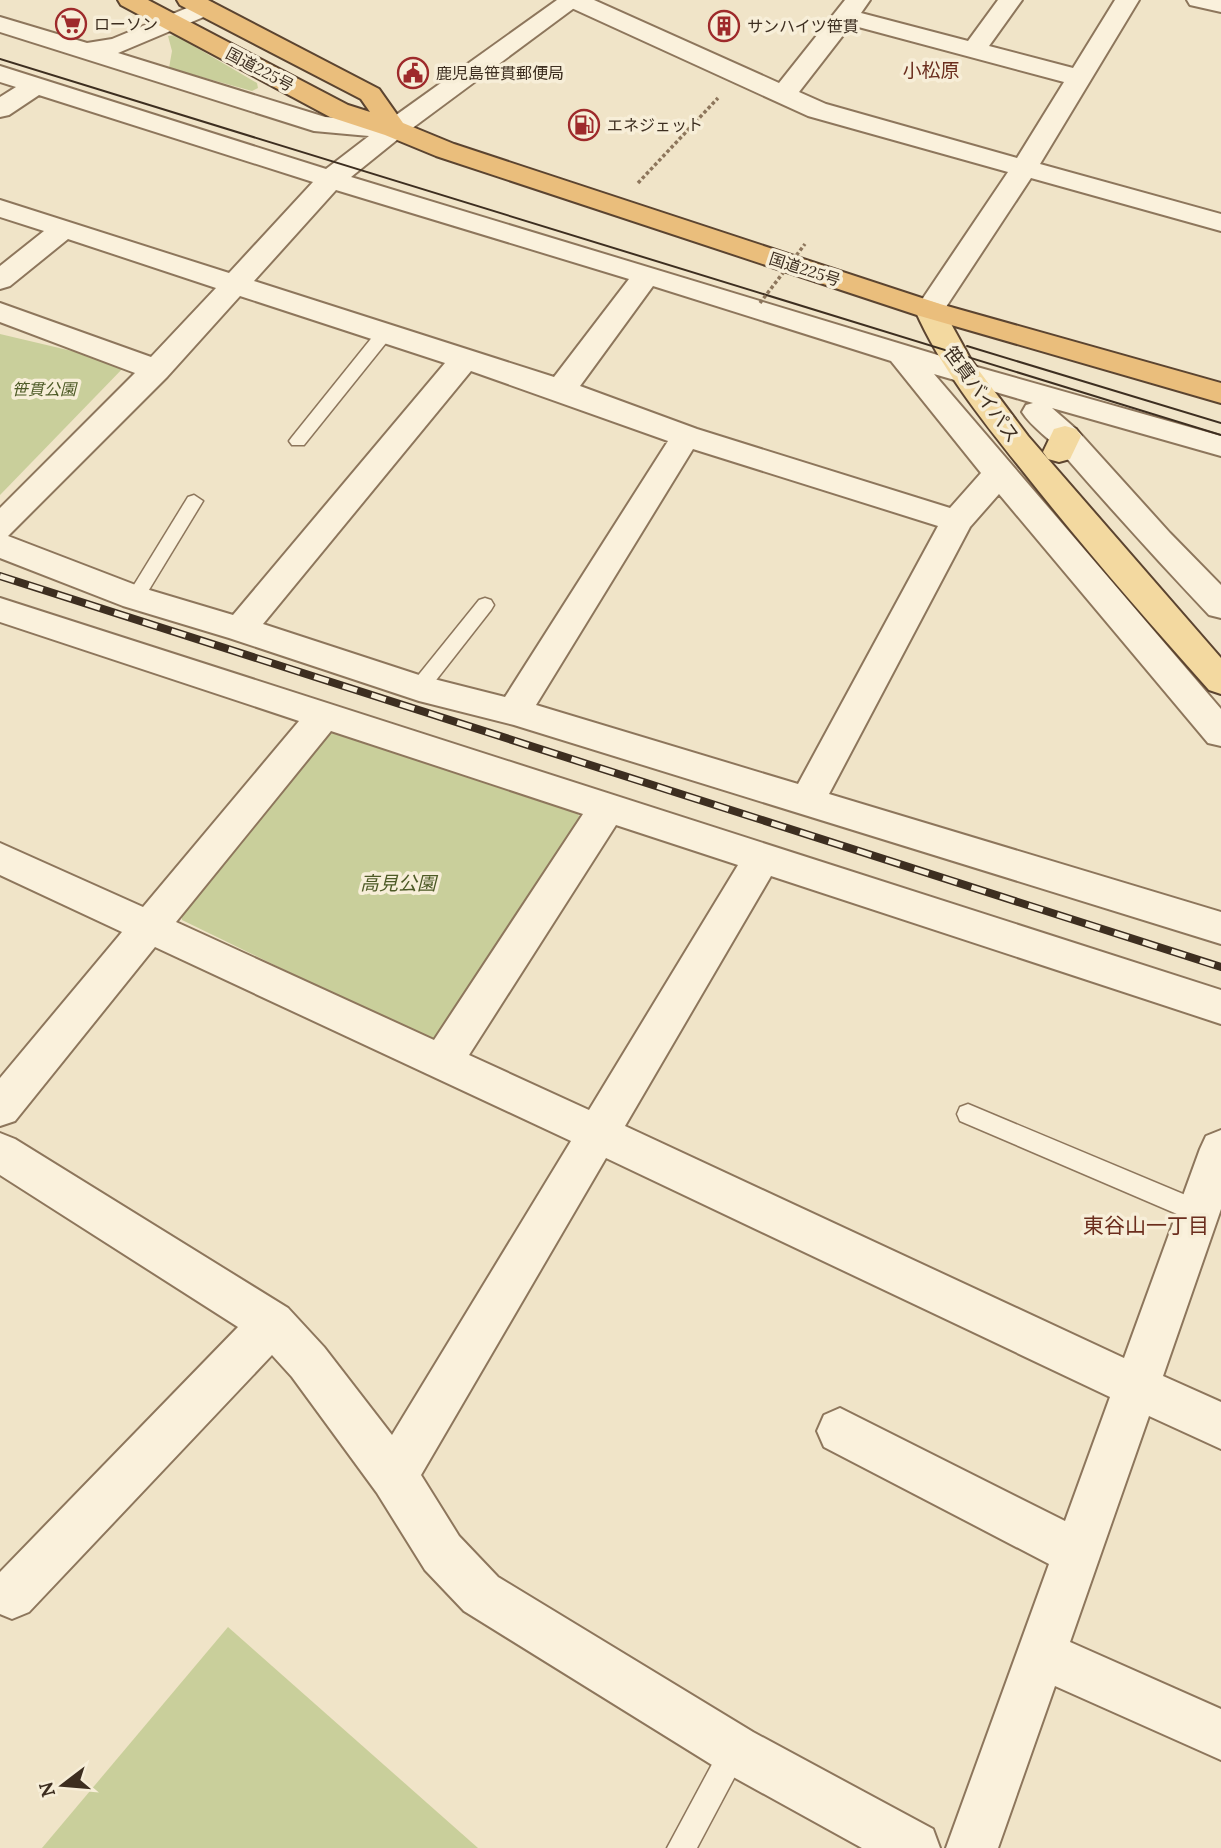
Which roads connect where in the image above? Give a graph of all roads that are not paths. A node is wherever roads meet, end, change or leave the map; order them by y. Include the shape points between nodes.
1 (130, 0) edge
2 (574, 0) edge
3 (1010, 0) edge
4 (1127, 0) edge
5 (1199, 0) edge
6 (196, 4) edge
7 (1221, 5) edge
8 (851, 8) edge
9 (175, 23) junction
10 (0, 24) edge
11 (974, 50) junction
12 (86, 51) junction
13 (0, 74) edge
14 (1077, 77) junction
15 (35, 86) junction
16 (785, 94) junction
17 (0, 109) edge
18 (394, 128) junction
19 (1025, 167) junction
20 (332, 178) junction
21 (0, 208) edge
22 (1221, 223) edge
23 (64, 229) junction
24 (647, 275) junction
25 (0, 280) edge
26 (232, 285) junction
27 (930, 310) junction
28 (0, 312) edge
29 (384, 334) junction
30 (902, 355) junction
31 (464, 360) junction
32 (156, 370) junction
33 (966, 374) junction
34 (1002, 383) junction
35 (561, 390) junction
36 (1221, 393) edge
37 (1100, 412) junction
38 (686, 436) junction
39 (298, 442) dead end
40 (1062, 444) junction
41 (1221, 446) edge
42 (999, 473) junction
43 (1074, 493) junction
44 (194, 501) dead end
45 (957, 521) junction
46 (0, 527) edge
47 (0, 545) edge
48 (135, 598) junction
49 (485, 606) dead end
50 (1221, 606) edge
51 (0, 610) edge
52 (240, 629) junction
53 (1221, 641) edge
54 (1221, 681) edge
55 (419, 688) junction
56 (514, 712) junction
57 (323, 716) junction
58 (1221, 733) edge
59 (808, 800) junction
60 (607, 808) junction
61 (0, 858) edge
62 (761, 858) junction
63 (150, 927) junction
64 (1221, 928) edge
65 (1221, 1007) edge
66 (442, 1062) junction
67 (0, 1108) edge
68 (968, 1114) dead end
69 (598, 1134) junction
70 (1221, 1149) edge
71 (0, 1152) edge
72 (1199, 1212) junction
73 (272, 1323) junction
74 (1136, 1386) junction
75 (1221, 1426) edge
76 (840, 1431) dead end
77 (394, 1476) junction
78 (1077, 1553) junction
79 (12, 1595) dead end
80 (1041, 1654) junction
81 (1221, 1735) edge
82 (735, 1749) junction
83 (681, 1848) edge
84 (914, 1848) edge
85 (972, 1848) edge

1 - 9 highway, 国道225号
2 - 16 street
2 - 18 street
3 - 11 street
4 - 14 street
5 - 7 street
6 - 9 street
6 - 18 highway, 国道225号 via 370,94
8 - 11 street
8 - 16 street
9 - 12 street via 119,45
9 - 18 highway, 国道225号 via 339,111
10 - 12 street
11 - 14 street
12 - 18 street via 323,125
13 - 15 street
14 - 19 street
15 - 17 street
15 - 20 street
16 - 19 street via 817,110
18 - 20 street
18 - 27 highway, 国道225号 via 471,158
19 - 22 street
19 - 27 street
20 - 24 street
20 - 26 street
21 - 23 street
23 - 25 street
23 - 26 street
24 - 30 street
24 - 35 street
26 - 29 street
26 - 32 street
27 - 33 main road, 笹貫バイパス
27 - 34 main road, 笹貫バイパス
27 - 36 highway, 国道225号
28 - 32 street
29 - 31 street
29 - 39 lane
30 - 33 street
30 - 42 street
31 - 35 street
31 - 52 street
32 - 46 street
33 - 34 street
33 - 43 main road, 笹貫バイパス
34 - 37 street
34 - 40 main road, 笹貫バイパス
35 - 38 street
37 - 40 street
37 - 41 street
38 - 45 street
38 - 56 street
40 - 43 main road, 笹貫バイパス
40 - 50 street
42 - 45 street
42 - 58 street
43 - 53 main road, 笹貫バイパス
43 - 54 main road, 笹貫バイパス
44 - 48 lane
45 - 59 street
47 - 48 street
48 - 52 street
49 - 55 lane
51 - 57 street
52 - 55 street
55 - 56 street
56 - 59 street
57 - 60 street
57 - 63 street
59 - 64 street
60 - 62 street
60 - 66 street
61 - 63 street
62 - 65 street
62 - 69 street
63 - 66 street
63 - 67 street
66 - 69 street
68 - 72 lane
69 - 74 street
69 - 77 street
70 - 72 street
71 - 73 street
72 - 74 street
73 - 77 street via 308,1362
73 - 79 street
74 - 75 street
74 - 78 street
76 - 78 street
77 - 82 street via 442,1553 481,1594
78 - 80 street
80 - 81 street
80 - 85 street
82 - 83 lane
82 - 84 street

